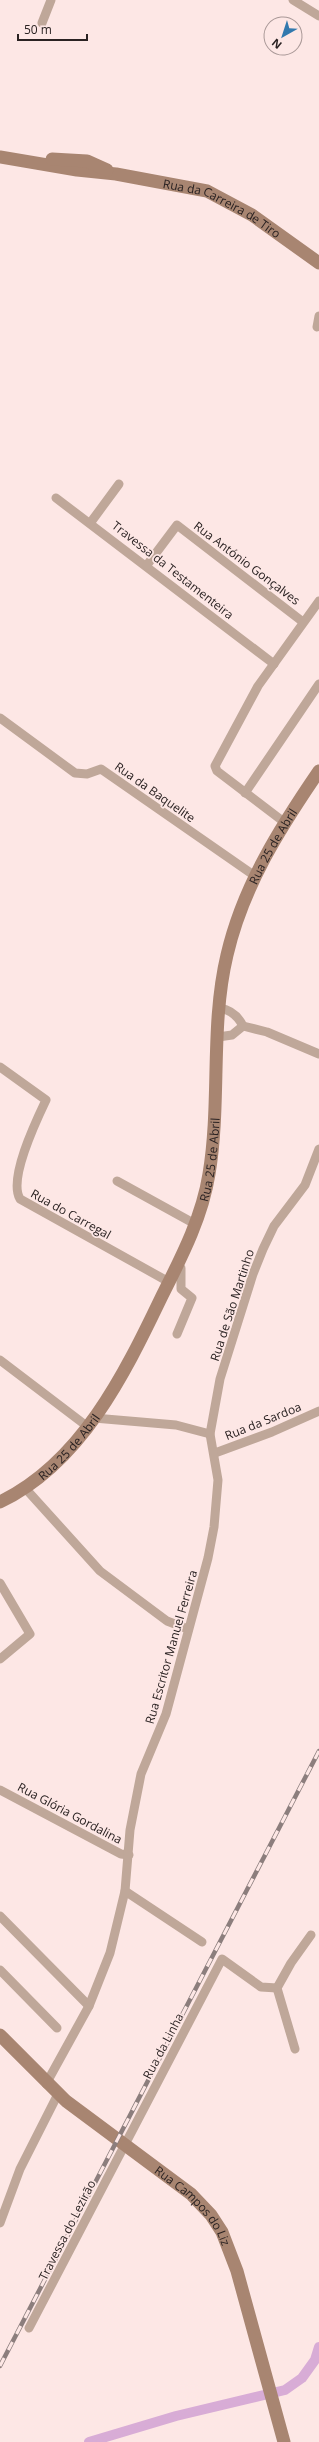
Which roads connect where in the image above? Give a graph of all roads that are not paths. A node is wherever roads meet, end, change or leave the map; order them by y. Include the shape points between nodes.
1 (51, 0) edge
2 (293, 0) edge
3 (319, 16) edge
4 (42, 23) dead end
5 (0, 157) edge
6 (87, 161) junction
7 (32, 162) junction
8 (77, 170) junction
9 (116, 174) junction
10 (319, 263) edge
11 (319, 316) edge
12 (317, 327) dead end
13 (119, 484) dead end
14 (56, 498) dead end
15 (91, 522) junction
16 (147, 565) junction
17 (319, 601) edge
18 (303, 622) junction
19 (274, 664) junction
20 (319, 684) edge
21 (0, 718) edge
22 (319, 771) edge
23 (245, 793) junction
24 (284, 822) junction
25 (255, 876) junction
26 (220, 1008) junction
27 (243, 1026) junction
28 (218, 1037) junction
29 (319, 1054) edge
30 (0, 1067) edge
31 (319, 1149) edge
32 (117, 1181) dead end
33 (195, 1224) junction
34 (177, 1264) junction
35 (169, 1282) junction
36 (178, 1334) dead end
37 (0, 1360) edge
38 (319, 1411) edge
39 (91, 1422) junction
40 (210, 1434) junction
41 (215, 1453) junction
42 (25, 1488) junction
43 (0, 1502) edge
44 (0, 1583) edge
45 (188, 1629) junction
46 (0, 1659) edge
47 (0, 1790) edge
48 (129, 1855) junction
49 (125, 1891) junction
50 (0, 1916) edge
51 (311, 1935) dead end
52 (202, 1942) dead end
53 (0, 1970) edge
54 (277, 1988) junction
55 (89, 2006) junction
56 (57, 2028) dead end
57 (0, 2035) edge
58 (295, 2049) dead end
59 (46, 2084) junction
60 (58, 2094) junction
61 (125, 2144) junction
62 (0, 2223) edge
63 (29, 2328) dead end
64 (284, 2442) edge

1 - 4 street
2 - 3 street
5 - 7 main road, Rua da Carreira de Tiro
6 - 7 main road, Rua da Carreira de Tiro via 52,159
6 - 8 main road via 85,166
6 - 9 main road, Rua da Carreira de Tiro
7 - 8 main road, Rua da Carreira de Tiro
8 - 9 main road, Rua da Carreira de Tiro
9 - 10 main road, Rua da Carreira de Tiro via 200,189 224,199 252,215
11 - 12 street
13 - 15 street
14 - 15 street, Travessa da Testamenteira
15 - 16 street, Travessa da Testamenteira
16 - 18 street, Rua António Gonçalves via 178,525
16 - 19 street, Travessa da Testamenteira
17 - 18 street
18 - 19 street
19 - 23 street via 258,686 215,766
20 - 23 street
21 - 25 street, Rua da Baquelite via 75,773 87,774 101,768
22 - 24 main road, Rua 25 de Abril
23 - 24 street
24 - 25 main road, Rua 25 de Abril
25 - 26 main road, Rua 25 de Abril via 241,908 226,956
26 - 27 street via 233,1013
26 - 28 main road, Rua 25 de Abril
27 - 28 street via 232,1035
27 - 29 street via 267,1032
28 - 33 main road, Rua 25 de Abril via 209,1174
30 - 35 street, Rua do Carregal via 48,1096 32,1129 16,1183 16,1193 20,1199
31 - 40 street, Rua de São Martinho via 305,1185 274,1226 253,1274 220,1379
32 - 33 street
33 - 34 main road, Rua 25 de Abril
34 - 35 main road, Rua 25 de Abril
34 - 36 street via 181,1268 181,1289 192,1298
35 - 39 main road, Rua 25 de Abril via 135,1350
37 - 39 street
38 - 41 street, Rua da Sardoa
39 - 40 street via 176,1425
39 - 42 main road, Rua 25 de Abril via 51,1466
40 - 41 street, Rua Escritor Manuel Ferreira
41 - 45 street, Rua Escritor Manuel Ferreira via 218,1480 214,1527
42 - 43 main road, Rua 25 de Abril
42 - 45 street via 100,1571 167,1621
44 - 46 street via 30,1634
45 - 48 street, Rua Escritor Manuel Ferreira via 166,1714 141,1774 130,1830
47 - 48 street, Rua Glória Gordalina via 121,1854
48 - 49 street, Rua Escritor Manuel Ferreira
49 - 52 street
49 - 55 street, Rua Escritor Manuel Ferreira via 110,1953
50 - 55 street
51 - 54 street via 290,1963
53 - 56 street
54 - 58 street
54 - 61 street, Rua da Linha via 261,1987 222,1959
55 - 59 street, Rua Escritor Manuel Ferreira
57 - 59 main road, Rua Campos do Liz
59 - 60 main road, Rua Campos do Liz
60 - 61 main road, Rua Campos do Liz
60 - 62 street via 20,2169
61 - 63 street, Travessa do Lezirão
61 - 64 main road, Rua Campos do Liz via 191,2194 216,2223 237,2271

